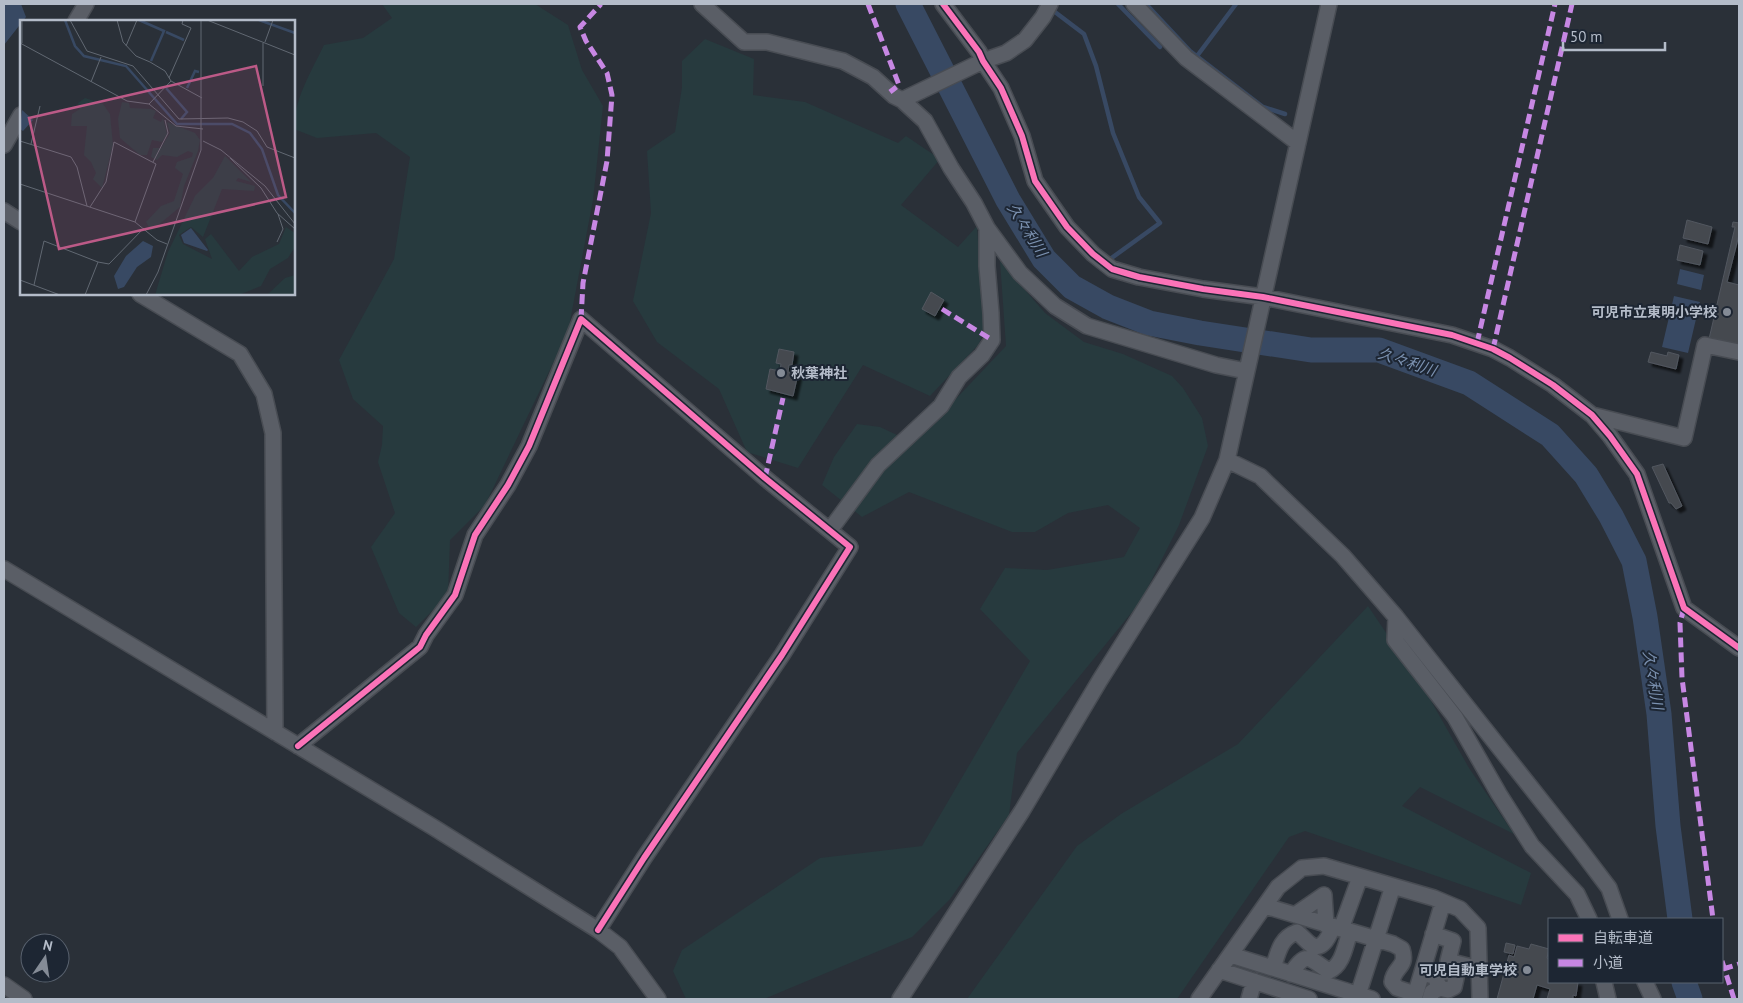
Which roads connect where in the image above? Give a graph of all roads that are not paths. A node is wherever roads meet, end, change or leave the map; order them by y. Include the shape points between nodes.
1 (86, 4) edge
2 (702, 4) edge
3 (943, 4) edge
4 (1050, 4) edge
5 (1134, 4) edge
6 (1329, 4) edge
7 (77, 20) edge
8 (983, 61) junction
9 (902, 100) junction
10 (20, 117) edge
11 (1298, 143) junction
12 (4, 145) edge
13 (4, 211) edge
14 (20, 221) edge
15 (987, 228) junction
16 (142, 295) edge
17 (1263, 297) junction
18 (1739, 352) edge
19 (1246, 371) junction
20 (1592, 415) junction
21 (1227, 460) junction
22 (830, 530) junction
23 (4, 569) edge
24 (1396, 618) junction
25 (1739, 648) edge
26 (275, 732) junction
27 (298, 746) junction
28 (1360, 877) junction
29 (1393, 886) junction
30 (1443, 902) junction
31 (1264, 906) junction
32 (1295, 915) junction
33 (1589, 918) edge
34 (1620, 918) edge
35 (1337, 928) junction
36 (598, 930) junction
37 (1433, 934) junction
38 (1376, 940) junction
39 (1231, 955) junction
40 (1273, 968) junction
41 (1220, 970) junction
42 (1292, 974) junction
43 (1480, 974) junction
44 (1254, 981) junction
45 (1604, 983) edge
46 (1645, 983) edge
47 (4, 985) edge
48 (1431, 992) edge
49 (652, 997) edge
50 (1365, 997) edge
51 (1300, 998) edge
52 (24, 999) edge
53 (900, 999) edge
54 (1199, 999) edge
55 (1249, 999) edge
56 (1480, 999) edge
57 (1608, 999) edge
58 (1653, 999) edge

1 - 7 street
2 - 9 street via 744,42 767,42 843,61 873,77
3 - 8 street
4 - 8 street via 1025,40 1006,53
5 - 11 street via 1186,58
6 - 11 street
8 - 9 street
8 - 17 street via 1001,88 1022,136 1035,181 1067,227 1093,254 1112,269 1140,277
9 - 15 street via 925,121
10 - 12 street
11 - 17 street
13 - 14 street
15 - 19 street via 1020,273 1055,306 1087,326
15 - 22 street via 992,340 982,355 959,377 941,406 878,465
16 - 26 street via 240,354 264,394 273,433
17 - 19 street
17 - 20 street via 1452,335 1484,346 1553,385
18 - 20 street via 1705,345 1684,438
19 - 21 street
20 - 25 street via 1637,474 1684,608
21 - 24 street via 1260,476 1343,556
21 - 53 street via 1198,526 1022,811
22 - 27 street via 581,319 529,446 475,535 455,595 420,647
22 - 36 street via 850,547 782,655
23 - 26 street
24 - 33 street via 1396,640 1456,717 1532,846 1577,894
24 - 34 street via 1609,888
26 - 27 street
27 - 36 street
28 - 29 street
28 - 31 street via 1324,866 1302,868 1278,887
28 - 35 street
29 - 30 street
29 - 38 street
30 - 37 street
30 - 43 street via 1460,909 1478,928
31 - 32 street
31 - 39 street
32 - 35 street
32 - 35 street via 1324,895
35 - 38 street
35 - 40 street via 1320,946 1312,945 1297,932 1288,935
35 - 42 street via 1340,963 1336,968 1329,971 1307,958 1299,962
36 - 49 street via 620,947
37 - 43 street via 1453,941 1448,961
37 - 48 street via 1422,973
38 - 48 street via 1402,949 1403,964 1393,975 1392,982 1397,988
38 - 50 street
39 - 40 street
39 - 41 street
40 - 42 street
41 - 44 street
41 - 54 street
42 - 50 street
43 - 48 street via 1444,971
43 - 56 street
44 - 51 street
44 - 55 street
45 - 57 street
46 - 58 street
47 - 52 street

